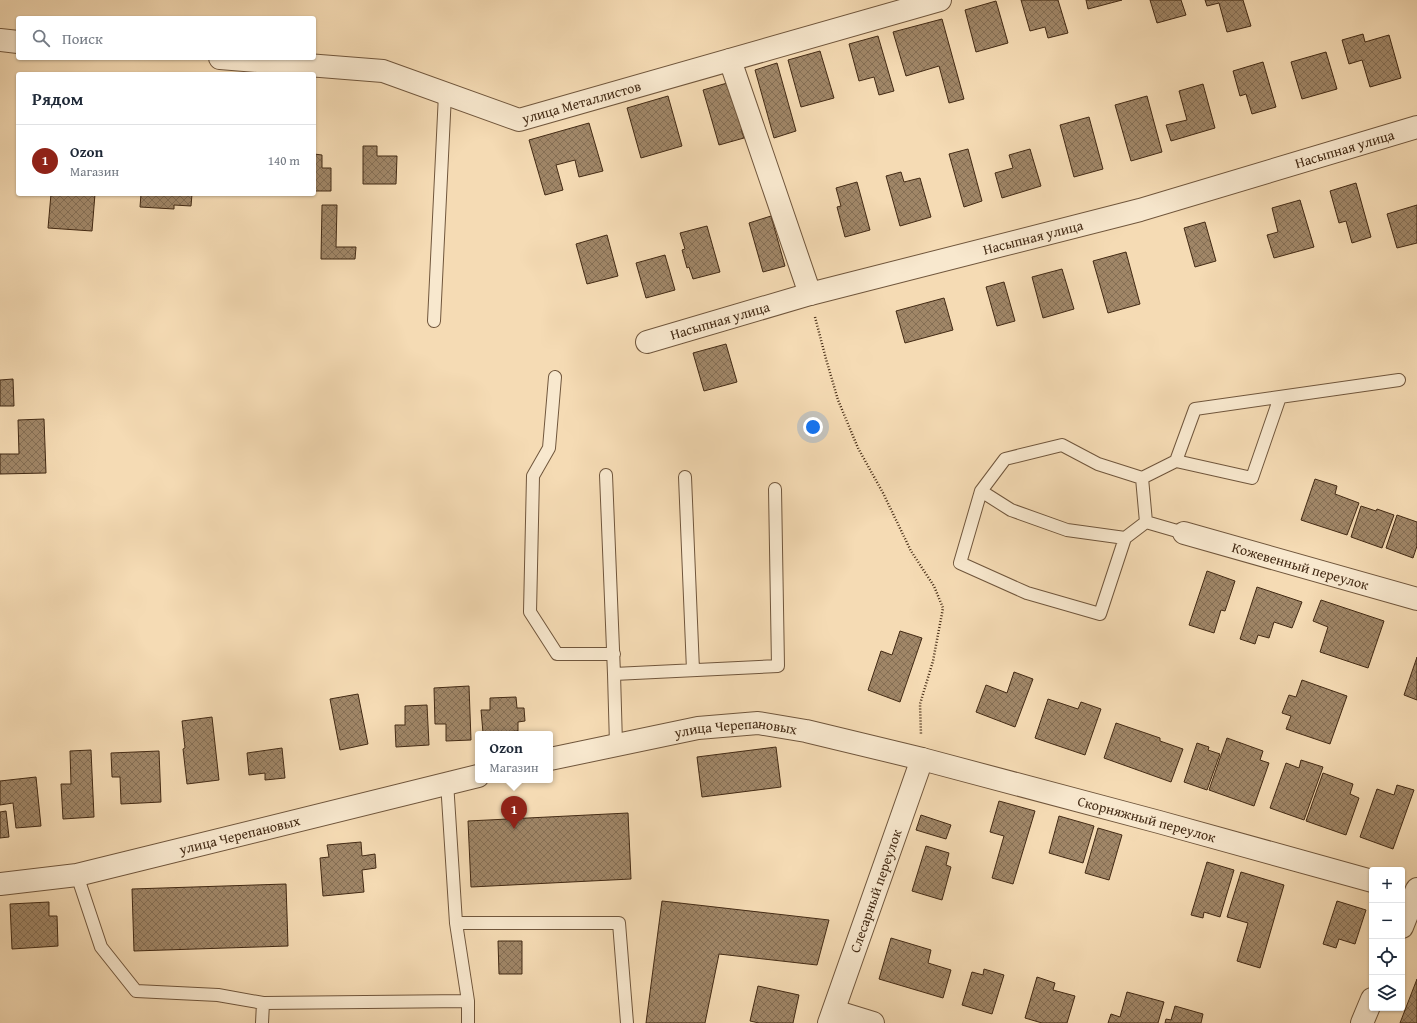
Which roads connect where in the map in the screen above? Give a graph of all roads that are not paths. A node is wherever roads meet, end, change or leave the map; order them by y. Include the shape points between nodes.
1 (940, 0) edge
2 (0, 40) edge
3 (16, 42) edge
4 (245, 60) edge
5 (730, 60) junction
6 (446, 94) junction
7 (1417, 127) edge
8 (810, 294) junction
9 (434, 321) dead end
10 (647, 342) dead end
11 (555, 377) dead end
12 (1399, 380) dead end
13 (1280, 397) junction
14 (1176, 461) junction
15 (606, 475) dead end
16 (685, 477) dead end
17 (1142, 478) junction
18 (775, 490) dead end
19 (980, 491) junction
20 (1146, 522) junction
21 (1184, 533) joint
22 (1125, 538) junction
23 (1417, 598) edge
24 (614, 654) junction
25 (694, 670) junction
26 (614, 674) junction
27 (616, 744) junction
28 (553, 758) edge
29 (922, 759) junction
30 (475, 777) edge
31 (447, 782) junction
32 (77, 875) junction
33 (1369, 880) edge
34 (0, 884) edge
35 (1413, 892) edge
36 (1405, 917) edge
37 (456, 923) junction
38 (468, 1001) junction
39 (263, 1003) junction
40 (1369, 1006) edge
41 (831, 1017) edge
42 (262, 1023) edge
43 (468, 1023) edge
44 (627, 1023) edge
45 (873, 1023) edge
46 (1362, 1023) edge

1 - 5 street, улица Металлистов
2 - 3 street
4 - 6 street, улица Металлистов via 383,71
5 - 6 street, улица Металлистов via 519,120
5 - 8 street
6 - 9 lane
7 - 8 street, Насыпная улица via 1140,210
8 - 10 street, Насыпная улица
11 - 24 lane via 549,448 533,476 530,612 557,654
12 - 13 lane
13 - 14 lane via 1195,409
13 - 14 lane via 1252,478
14 - 17 lane
15 - 24 lane
16 - 25 lane
17 - 19 lane via 1098,464 1062,444 1005,459
17 - 20 lane
18 - 25 lane via 778,666
19 - 22 lane via 1011,510 1067,530
19 - 22 lane via 960,564 1027,593 1100,614
20 - 21 lane
20 - 22 lane
21 - 23 street, Кожевенный переулок
24 - 26 lane
25 - 26 lane
26 - 27 lane
27 - 28 street, улица Черепановых
27 - 29 street, улица Черепановых via 698,728 758,723 806,731
29 - 33 street, Скорняжный переулок
29 - 41 street, Слесарный переулок
30 - 31 street, улица Черепановых
31 - 32 street, улица Черепановых
31 - 37 lane
32 - 34 street, улица Черепановых
32 - 39 lane via 101,947 136,991 218,995
35 - 36 street
37 - 38 lane
37 - 44 lane via 619,923
38 - 39 lane
38 - 43 lane
39 - 42 lane
40 - 46 street
41 - 45 street

